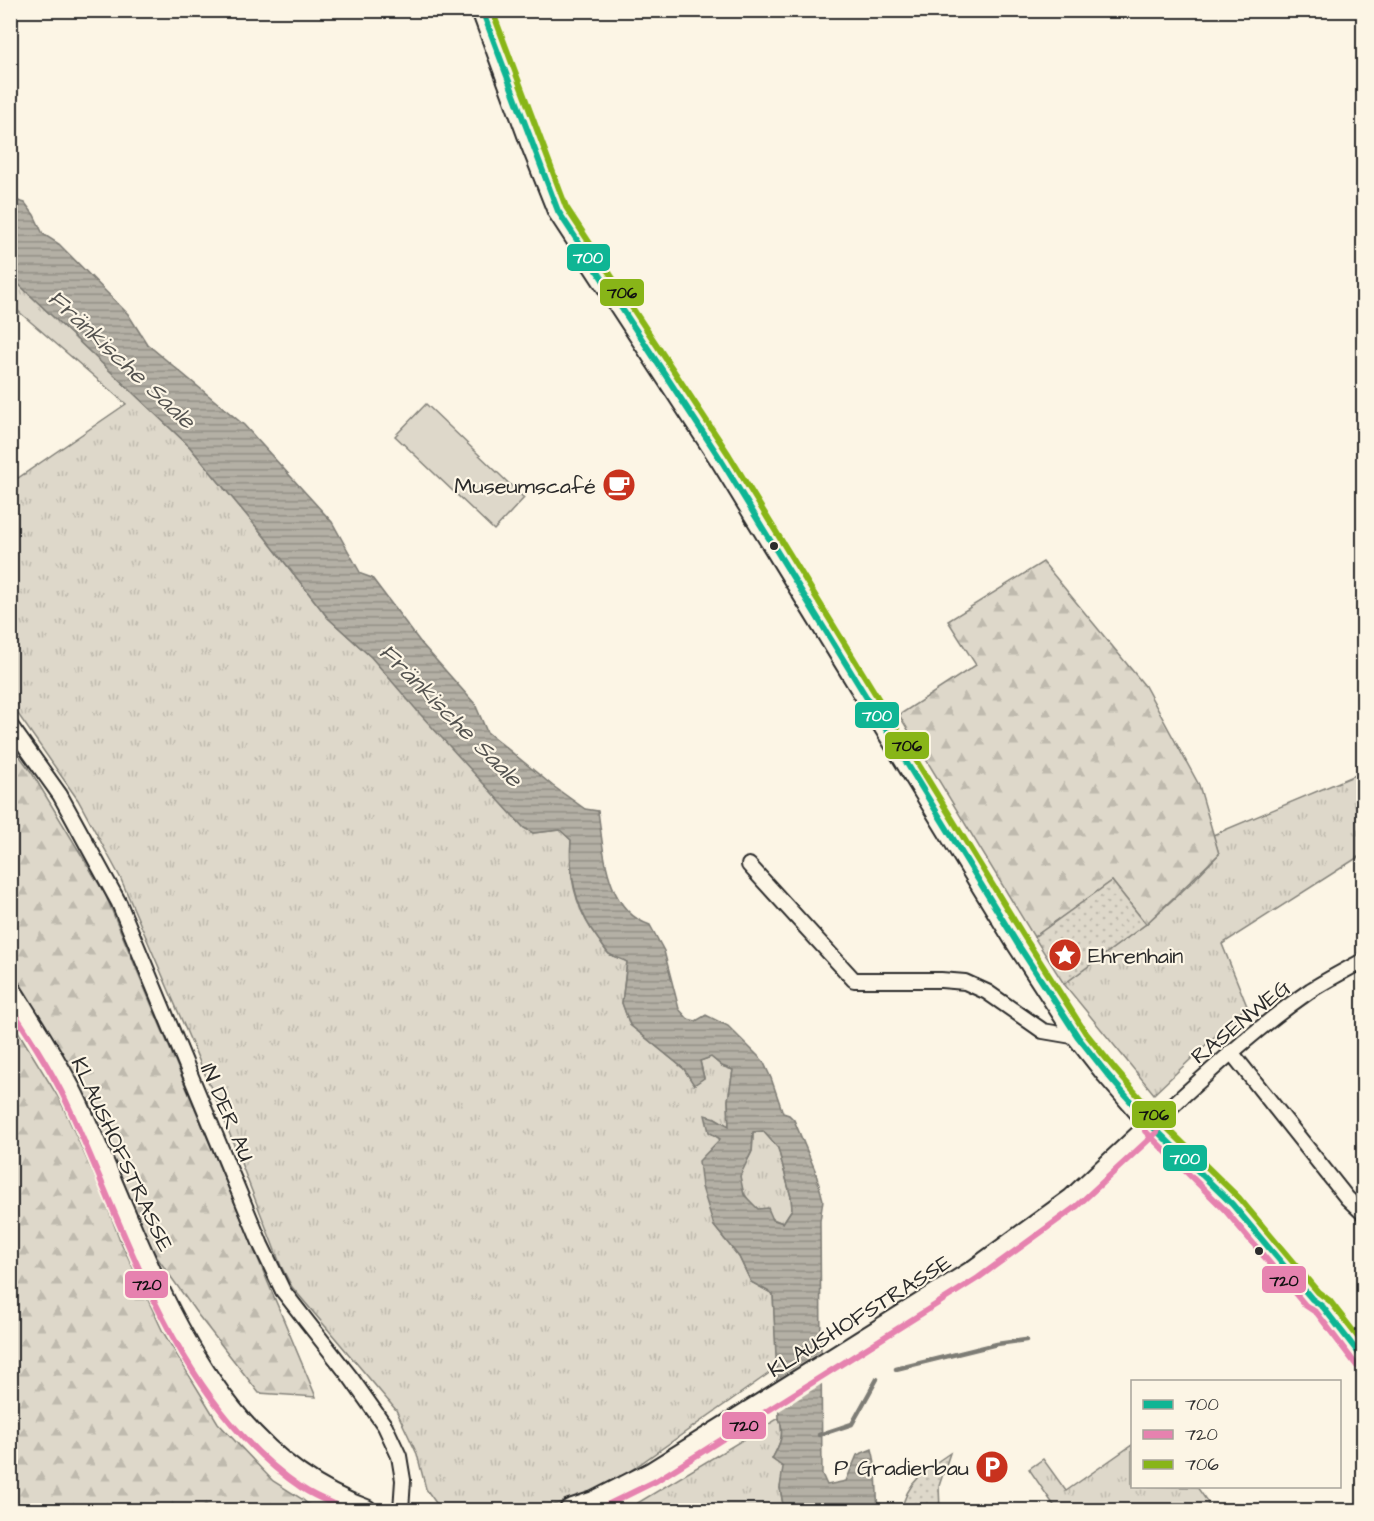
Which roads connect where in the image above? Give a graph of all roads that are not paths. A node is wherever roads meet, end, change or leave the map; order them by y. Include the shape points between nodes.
1 (482, 10) edge
2 (10, 725) edge
3 (749, 866) dead end
4 (1364, 960) edge
5 (10, 989) edge
6 (1078, 1037) junction
7 (1231, 1052) junction
8 (1151, 1125) junction
9 (1364, 1214) edge
10 (1364, 1361) edge
11 (366, 1510) edge
12 (401, 1510) edge
13 (570, 1510) edge

1 - 6 main road via 558,211 721,460 882,726
2 - 12 street, IN DER AU via 60,795 119,903 283,1291 385,1426 399,1456 403,1480
3 - 6 street via 854,980 965,982 987,992 1043,1031
4 - 7 street, RASENWEG via 1313,989
5 - 11 main road, KLAUSHOFSTRASSE via 72,1093 177,1325 213,1386 271,1454 339,1501
6 - 8 main road
7 - 8 street, RASENWEG
7 - 9 street
8 - 10 main road via 1232,1204 1312,1299 1323,1306
8 - 13 main road, KLAUSHOFSTRASSE via 1072,1199 973,1272 651,1473

